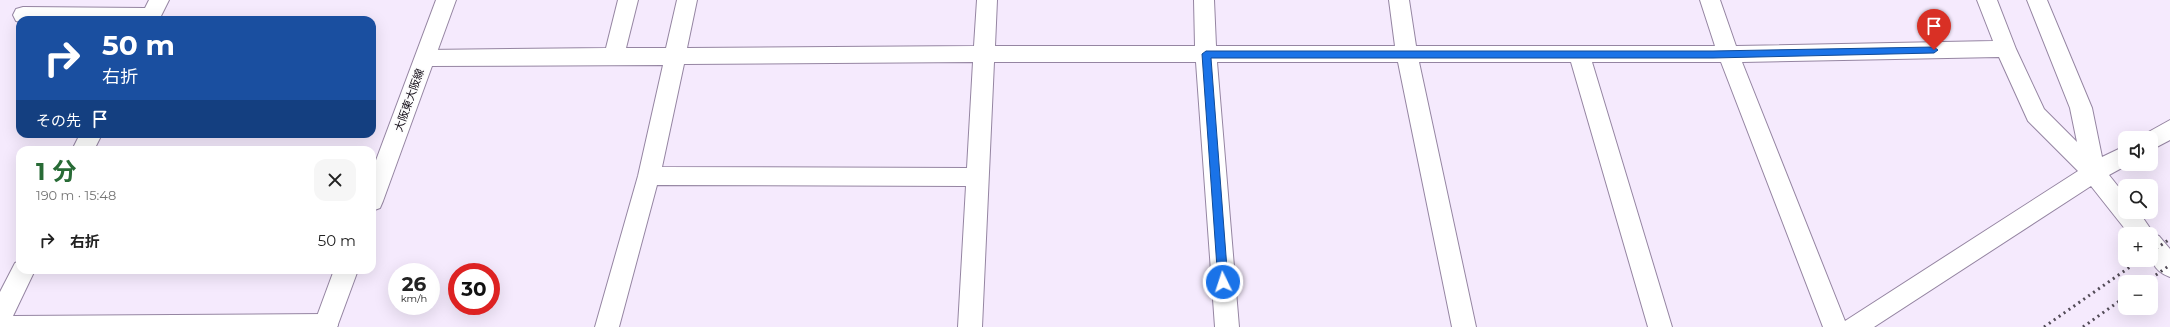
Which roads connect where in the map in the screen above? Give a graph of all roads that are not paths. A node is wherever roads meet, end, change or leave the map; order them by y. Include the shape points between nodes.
1 (446, 0) edge
2 (628, 0) edge
3 (687, 0) edge
4 (988, 0) edge
5 (1204, 0) edge
6 (1399, 0) edge
7 (1710, 0) edge
8 (1987, 0) edge
9 (2037, 0) edge
10 (152, 12) edge
11 (23, 15) dead end
12 (2006, 49) junction
13 (984, 54) junction
14 (1206, 54) junction
15 (1728, 54) junction
16 (1407, 55) junction
17 (1579, 55) junction
18 (675, 56) junction
19 (614, 57) junction
20 (425, 58) junction
21 (2170, 129) edge
22 (2158, 137) edge
23 (2118, 159) edge
24 (2094, 173) junction
25 (649, 176) junction
26 (977, 177) junction
27 (376, 190) edge
28 (2118, 203) edge
29 (2131, 219) edge
30 (2137, 227) edge
31 (2158, 252) edge
32 (2170, 267) edge
33 (21, 274) edge
34 (345, 274) edge
35 (0, 317) edge
36 (326, 326) edge
37 (0, 327) edge
38 (606, 327) edge
39 (970, 327) edge
40 (1227, 327) edge
41 (1464, 327) edge
42 (1660, 327) edge
43 (1835, 327) edge
44 (1854, 327) edge

1 - 20 street, 大阪東大阪線
2 - 19 street
3 - 18 street
4 - 13 street
5 - 14 street
6 - 16 street
7 - 15 street
8 - 12 street
9 - 24 street via 2081,108
10 - 11 street
12 - 15 street
12 - 24 street via 2036,116
13 - 14 street
13 - 18 street
13 - 26 street
14 - 16 street
14 - 40 street
15 - 17 street
15 - 43 street
16 - 17 street
16 - 41 street
17 - 42 street
18 - 19 street
18 - 25 street
19 - 20 street
20 - 27 street, 大阪東大阪線
21 - 22 street
23 - 24 street
24 - 28 street
24 - 44 street
25 - 26 street
25 - 38 street
26 - 39 street
29 - 30 street
31 - 32 street
33 - 35 street
34 - 36 street
36 - 37 street

